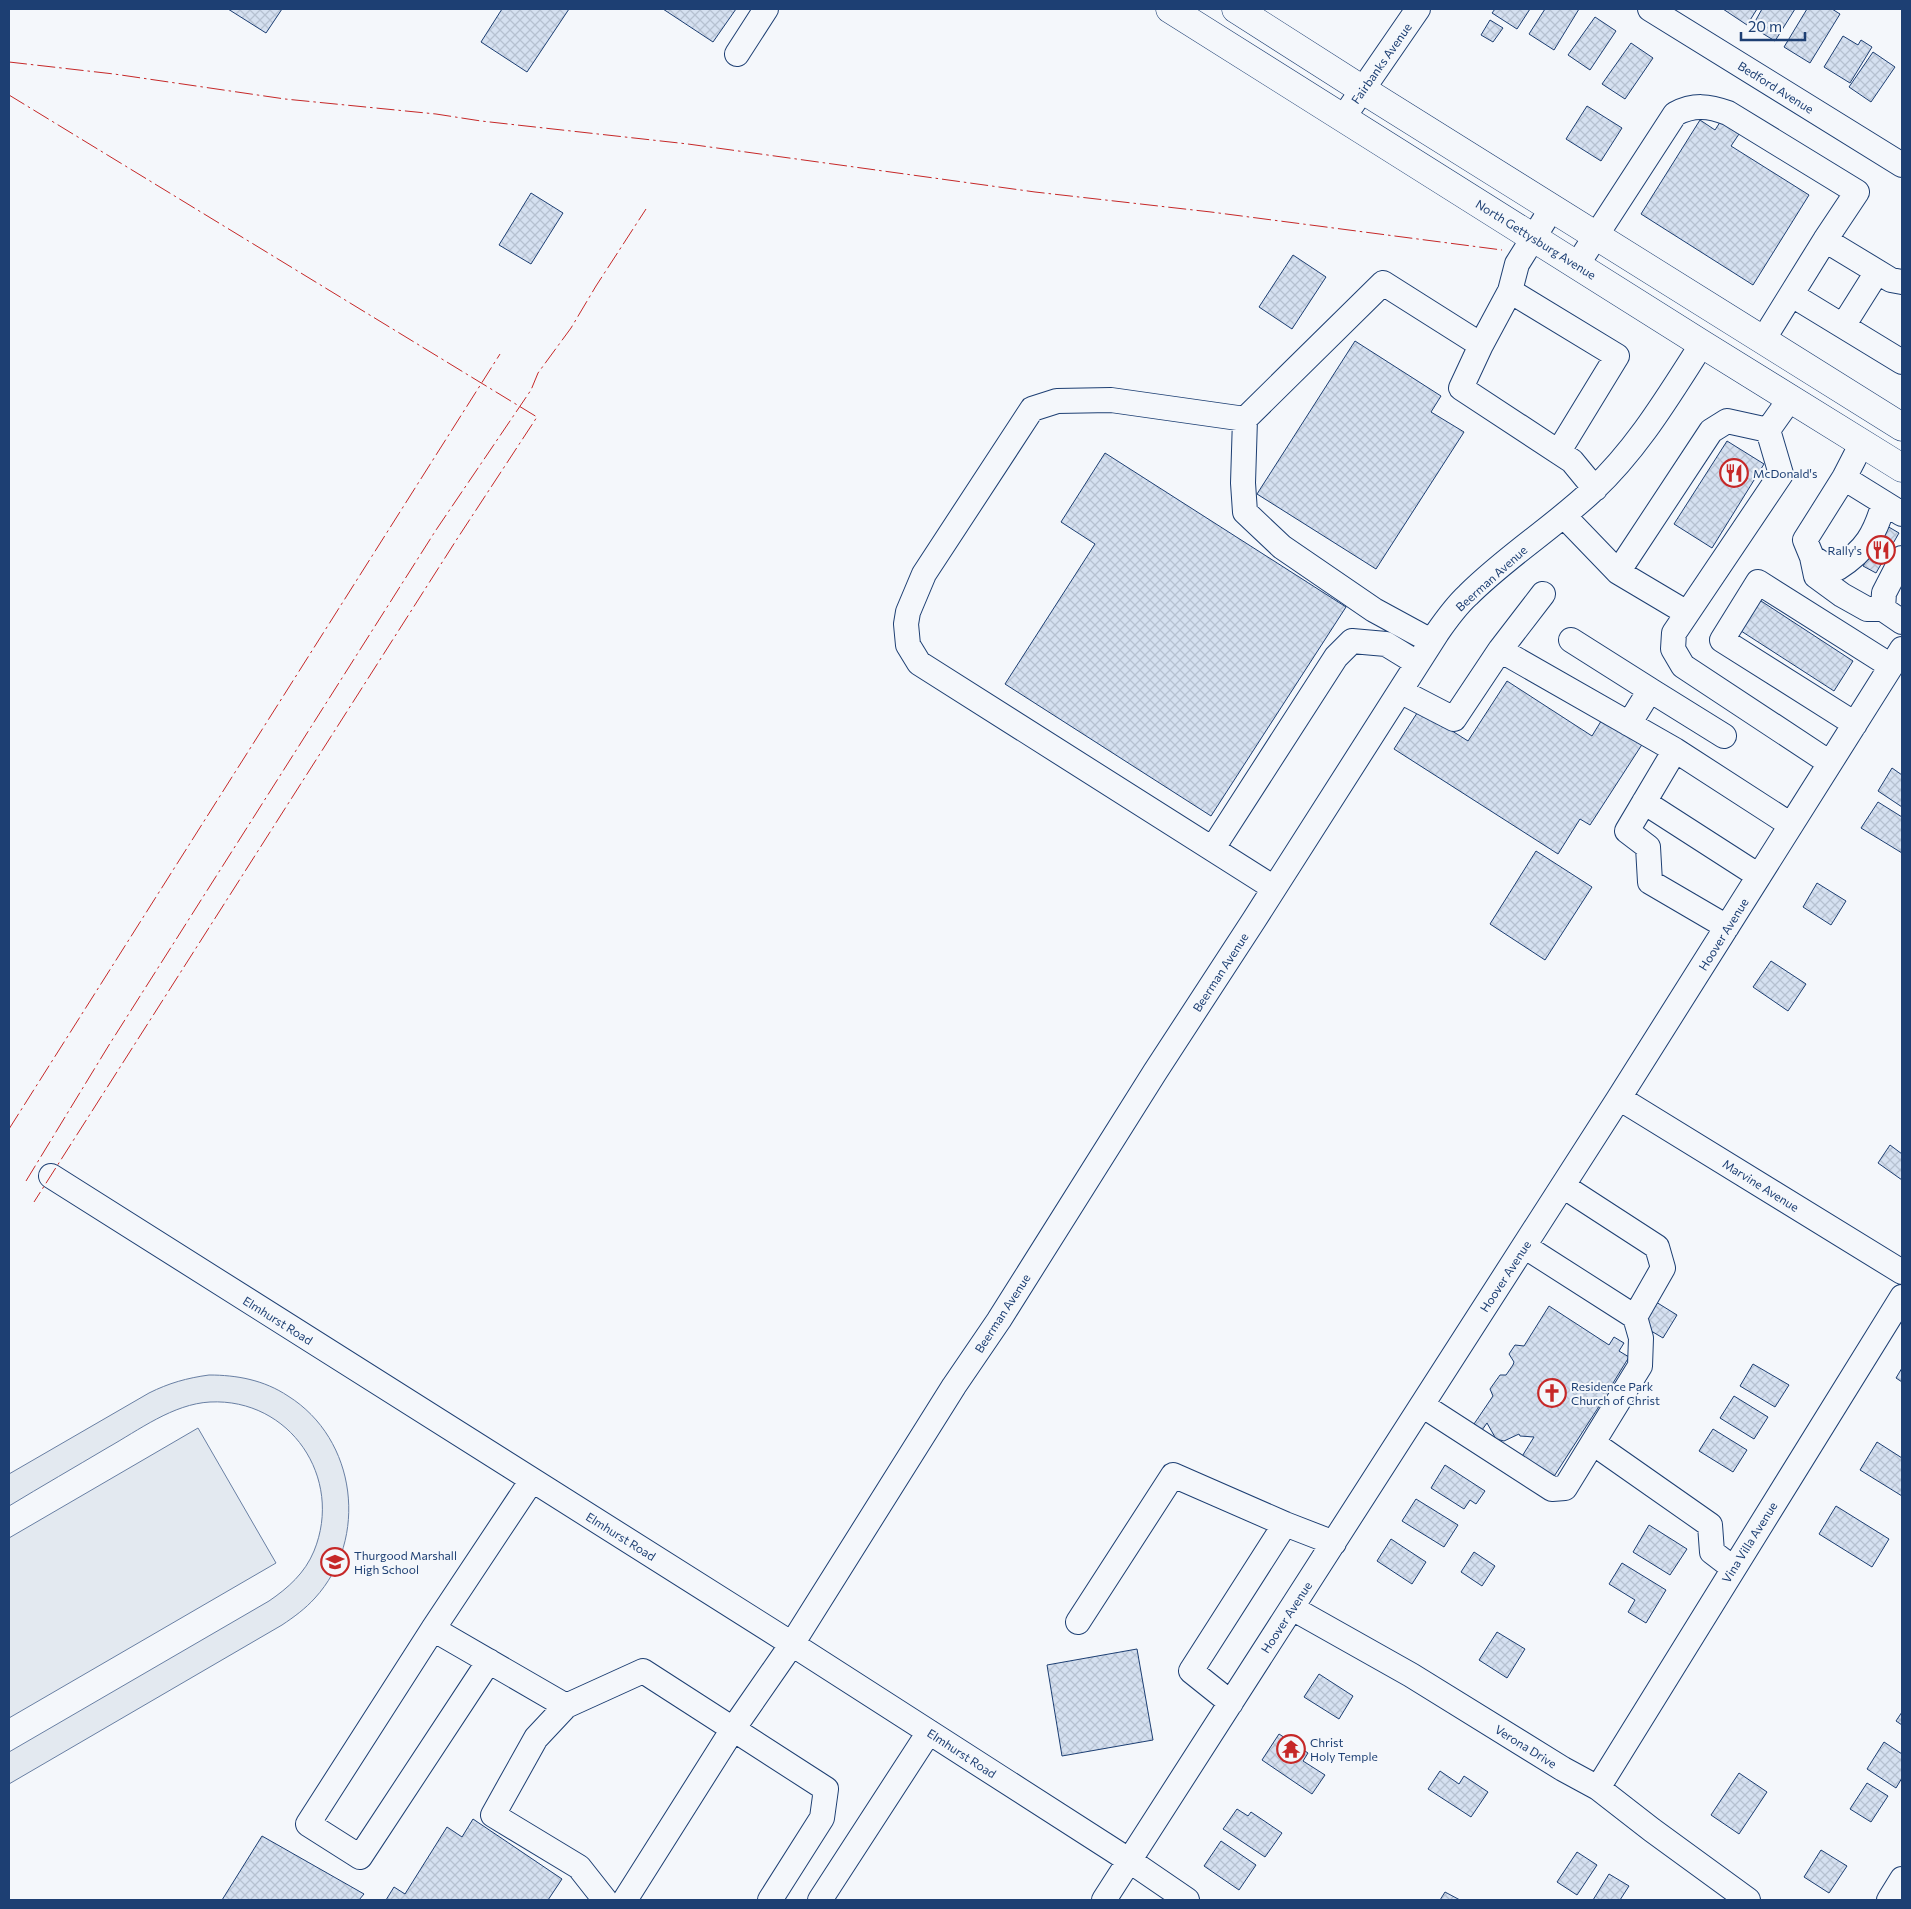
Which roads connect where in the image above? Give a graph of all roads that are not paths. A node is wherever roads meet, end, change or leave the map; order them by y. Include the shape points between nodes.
1 (766, 9) edge
2 (1170, 9) edge
3 (1236, 9) edge
4 (1418, 9) edge
5 (1650, 9) edge
6 (737, 54) dead end
7 (1363, 90) junction
8 (1343, 118) junction
9 (1902, 165) edge
10 (1552, 208) junction
11 (1597, 236) junction
12 (1534, 238) junction
13 (1825, 240) junction
14 (1577, 265) junction
15 (1878, 272) junction
16 (1902, 282) edge
17 (1510, 291) junction
18 (1792, 295) junction
19 (1843, 326) junction
20 (1764, 340) junction
21 (1702, 344) junction
22 (1481, 346) junction
23 (1902, 360) edge
24 (1790, 399) junction
25 (1245, 419) junction
26 (1902, 427) edge
27 (1768, 430) junction
28 (1862, 443) junction
29 (1559, 451) junction
30 (1902, 468) edge
31 (1844, 478) junction
32 (1595, 489) junction
33 (1893, 508) edge
34 (1564, 516) junction
35 (1812, 557) junction
36 (1902, 558) edge
37 (1618, 572) junction
38 (1543, 594) dead end
39 (1883, 609) junction
40 (1687, 613) junction
41 (1902, 622) edge
42 (1571, 640) dead end
43 (1431, 641) junction
44 (1500, 650) junction
45 (1897, 657) edge
46 (1417, 663) junction
47 (1650, 690) junction
48 (1400, 691) junction
49 (1629, 724) junction
50 (1855, 724) junction
51 (1724, 736) dead end
52 (1675, 750) junction
53 (1830, 764) junction
54 (1644, 802) junction
55 (1791, 825) junction
56 (1213, 848) junction
57 (1759, 876) junction
58 (1274, 888) junction
59 (1728, 927) junction
60 (1619, 1098) junction
61 (52, 1176) dead end
62 (1563, 1186) junction
63 (1524, 1246) junction
64 (1902, 1272) edge
65 (1902, 1297) edge
66 (1635, 1317) junction
67 (1422, 1405) junction
68 (1593, 1443) junction
69 (532, 1480) junction
70 (1285, 1524) junction
71 (1334, 1543) junction
72 (1733, 1568) junction
73 (1292, 1608) junction
74 (1078, 1622) dead end
75 (433, 1629) junction
76 (792, 1644) junction
77 (488, 1661) junction
78 (1231, 1704) junction
79 (566, 1706) junction
80 (733, 1729) junction
81 (929, 1732) junction
82 (1598, 1788) junction
83 (1130, 1861) junction
84 (1902, 1879) edge
85 (605, 1900) edge
86 (625, 1900) edge
87 (770, 1900) edge
88 (820, 1900) edge
89 (1104, 1900) edge
90 (1187, 1900) edge
91 (1748, 1900) edge
92 (1889, 1900) edge

1 - 6 street
2 - 8 main road, North Gettysburg Avenue
3 - 7 main road
4 - 7 street, Fairbanks Avenue
5 - 9 street, Bedford Avenue
7 - 8 street, Fairbanks Avenue
7 - 10 main road
8 - 12 main road, North Gettysburg Avenue
10 - 11 main road
10 - 12 street
11 - 13 street via 1675,114 1696,107 1712,107 1728,113 1857,192
11 - 14 street
11 - 20 main road
12 - 14 main road, North Gettysburg Avenue
12 - 17 street via 1517,264
13 - 15 street
13 - 18 street
14 - 21 main road, North Gettysburg Avenue
15 - 16 street
15 - 19 street
17 - 22 street
17 - 29 street via 1617,356
18 - 19 street
18 - 20 street
19 - 23 street
20 - 26 main road
21 - 24 main road, North Gettysburg Avenue
21 - 32 street, Beerman Avenue via 1646,431
22 - 25 street via 1383,282
22 - 29 street via 1461,388
24 - 27 street
24 - 28 main road, North Gettysburg Avenue
25 - 43 street via 1245,512 1282,546 1366,605
25 - 56 street via 1110,400 1056,401 1032,409 924,574 906,624 908,645 919,663
27 - 37 street via 1727,421 1711,430
27 - 40 street via 1781,474
28 - 30 main road, North Gettysburg Avenue
28 - 31 street
29 - 32 street via 1572,461
31 - 33 street
31 - 35 street via 1805,540
32 - 34 street, Beerman Avenue
33 - 35 street via 1865,547 1838,568 1826,566
34 - 37 street
34 - 43 street, Beerman Avenue via 1468,595
35 - 39 street via 1816,576 1867,608
36 - 39 street via 1884,593
37 - 40 street
38 - 44 street
39 - 41 street
40 - 53 street via 1674,633 1673,649 1683,666
42 - 47 street
43 - 46 street, Beerman Avenue
44 - 48 street via 1454,718
44 - 49 street
45 - 50 street, Hoover Avenue
45 - 50 street via 1758,582 1722,640
46 - 48 street, Beerman Avenue
46 - 56 street via 1386,644 1352,641 1336,657
47 - 49 street
47 - 51 street
48 - 58 street, Beerman Avenue
49 - 52 street
50 - 53 street, Hoover Avenue
52 - 54 street
52 - 55 street
53 - 55 street, Hoover Avenue
54 - 57 street
54 - 59 street via 1627,831 1648,847 1650,882
55 - 57 street, Hoover Avenue
56 - 58 street
57 - 59 street, Hoover Avenue
58 - 76 street, Beerman Avenue
59 - 60 street, Hoover Avenue
60 - 62 street, Hoover Avenue
60 - 64 street, Marvine Avenue
61 - 69 street, Elmhurst Road
62 - 63 street, Hoover Avenue
62 - 66 street via 1657,1247 1662,1268
63 - 66 street
63 - 67 street, Hoover Avenue
65 - 72 street, Vina Villa Avenue
66 - 68 street via 1641,1338 1640,1366
67 - 68 street via 1552,1489 1565,1488
67 - 71 street, Hoover Avenue
68 - 72 street via 1710,1525 1712,1552
69 - 75 street
69 - 76 street, Elmhurst Road
70 - 71 street
70 - 74 street via 1173,1475
70 - 78 street via 1191,1671
71 - 73 street, Hoover Avenue
72 - 82 street, Vina Villa Avenue
73 - 78 street, Hoover Avenue
73 - 82 street, Verona Drive via 1411,1675
75 - 77 street
75 - 77 street via 308,1824 360,1856
76 - 80 street, Beerman Avenue
76 - 81 street, Elmhurst Road
77 - 79 street
78 - 83 street, Hoover Avenue
79 - 80 street via 644,1671
79 - 85 street via 536,1738 493,1815 579,1867
80 - 86 street, Beerman Avenue
80 - 87 street via 826,1789 822,1818
81 - 83 street, Elmhurst Road
81 - 88 street
82 - 91 street, Verona Drive
83 - 89 street, Hoover Avenue
83 - 90 street, Elmhurst Road
84 - 92 street

